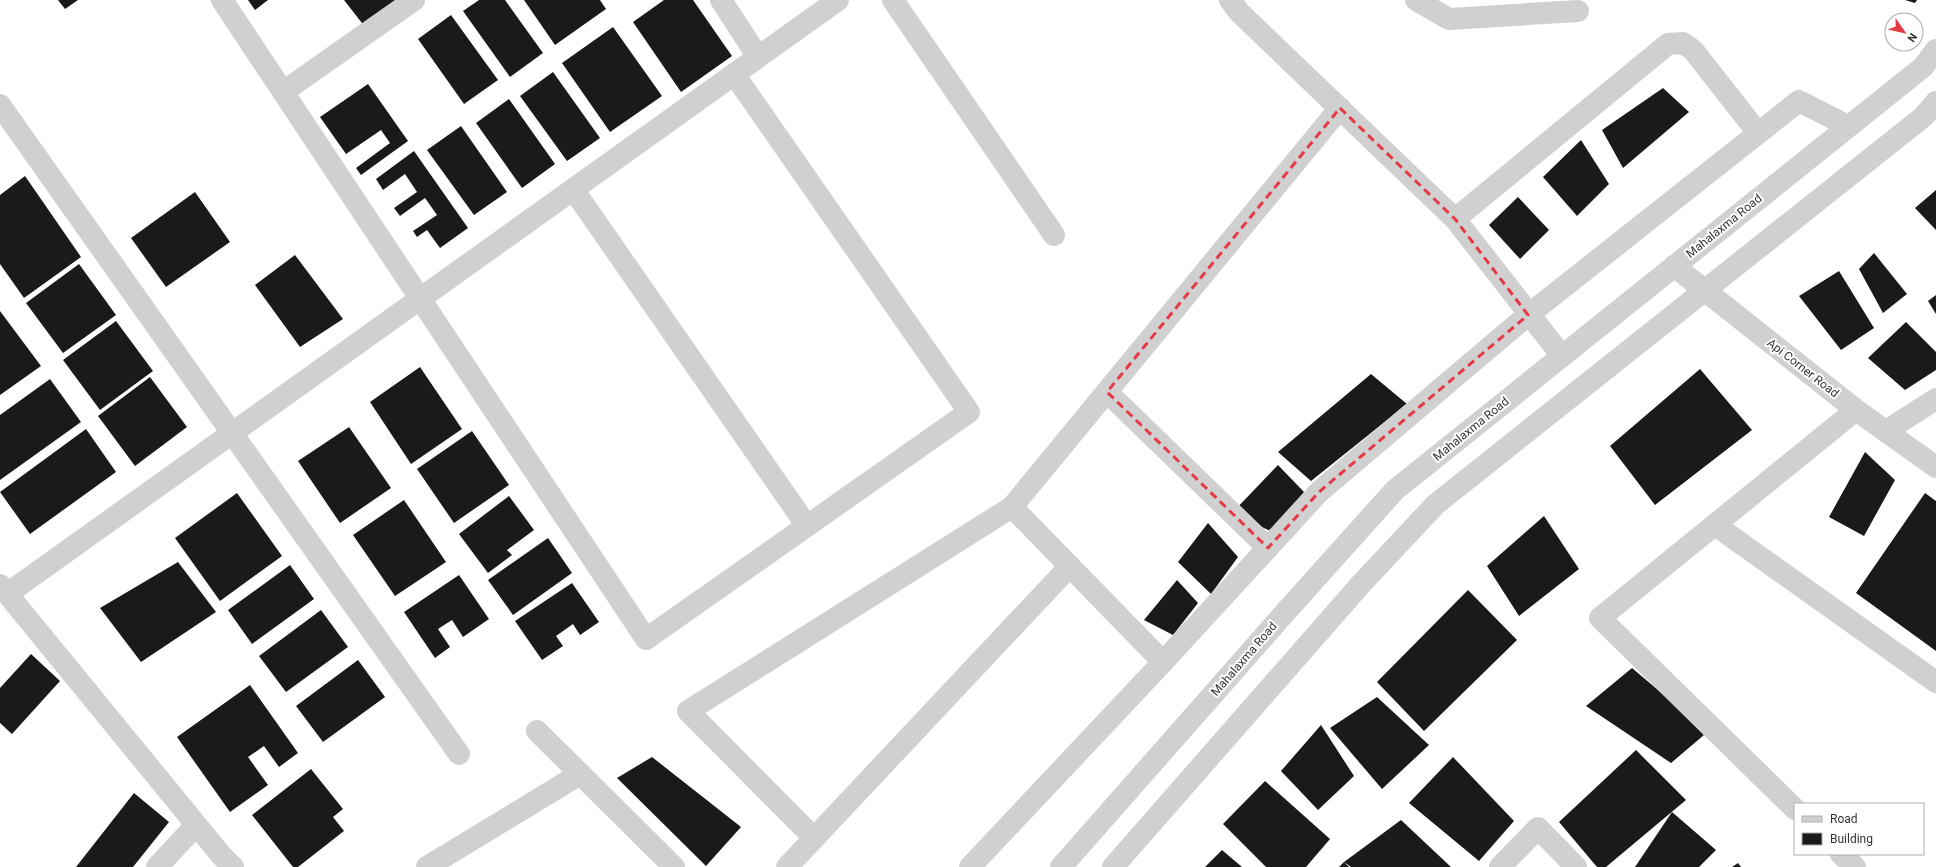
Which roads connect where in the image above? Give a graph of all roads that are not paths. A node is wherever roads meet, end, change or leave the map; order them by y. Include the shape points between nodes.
1 (222, 0) edge
2 (414, 0) edge
3 (721, 0) edge
4 (838, 0) edge
5 (893, 0) edge
6 (1230, 0) edge
7 (1416, 0) edge
8 (1578, 11) dead end
9 (1936, 50) edge
10 (758, 57) junction
11 (734, 74) junction
12 (283, 92) junction
13 (1936, 102) edge
14 (0, 105) edge
15 (1340, 108) junction
16 (1848, 126) junction
17 (1758, 133) junction
18 (573, 189) junction
19 (1455, 220) junction
20 (1054, 235) dead end
21 (1674, 266) junction
22 (1705, 290) junction
23 (420, 298) junction
24 (1528, 315) junction
25 (1562, 356) junction
26 (1107, 392) junction
27 (1936, 399) edge
28 (1856, 410) junction
29 (1886, 431) junction
30 (232, 433) junction
31 (1936, 466) edge
32 (1012, 507) junction
33 (1715, 525) junction
34 (807, 526) junction
35 (1268, 548) junction
36 (1070, 566) junction
37 (4, 590) edge
38 (1163, 662) junction
39 (1936, 682) edge
40 (537, 731) dead end
41 (459, 754) dead end
42 (580, 774) junction
43 (1794, 808) edge
44 (196, 824) junction
45 (814, 838) junction
46 (1842, 855) edge
47 (157, 867) edge
48 (233, 867) edge
49 (427, 867) edge
50 (674, 867) edge
51 (787, 867) edge
52 (970, 867) edge
53 (1062, 867) edge
54 (1113, 867) edge
55 (1500, 867) edge
56 (1576, 867) edge
57 (1855, 867) edge

1 - 12 street
2 - 12 street
3 - 10 street
4 - 10 street
5 - 20 street
6 - 15 street via 1239,12
7 - 8 street via 1449,19
9 - 16 street, Mahalaxma Road via 1923,66
10 - 11 street
11 - 18 street
11 - 34 street via 969,412
12 - 23 street
13 - 22 street via 1923,117
14 - 30 street
15 - 19 street
15 - 26 street
16 - 17 street via 1799,101
16 - 21 street, Mahalaxma Road
17 - 19 street via 1693,50 1682,43 1668,44
17 - 24 street
18 - 23 street
18 - 34 street
19 - 24 street
21 - 22 street, Api Corner Road
21 - 25 street, Mahalaxma Road
22 - 28 street, Api Corner Road
22 - 54 street via 1436,504 1361,584
23 - 30 street
23 - 34 street via 646,639
24 - 25 street
24 - 35 street via 1319,492
25 - 53 street, Mahalaxma Road via 1395,490
26 - 32 street
26 - 35 street
27 - 29 street
28 - 29 street, Api Corner Road
28 - 33 street
29 - 31 street, Api Corner Road
30 - 37 street
30 - 41 street
32 - 36 street
32 - 45 street via 688,711
33 - 39 street
33 - 43 street via 1600,618
35 - 38 street
36 - 38 street
36 - 45 street
37 - 44 street
38 - 52 street
40 - 42 street
42 - 49 street
42 - 50 street
44 - 47 street
44 - 48 street
45 - 51 street
46 - 57 street
55 - 56 street via 1538,828

